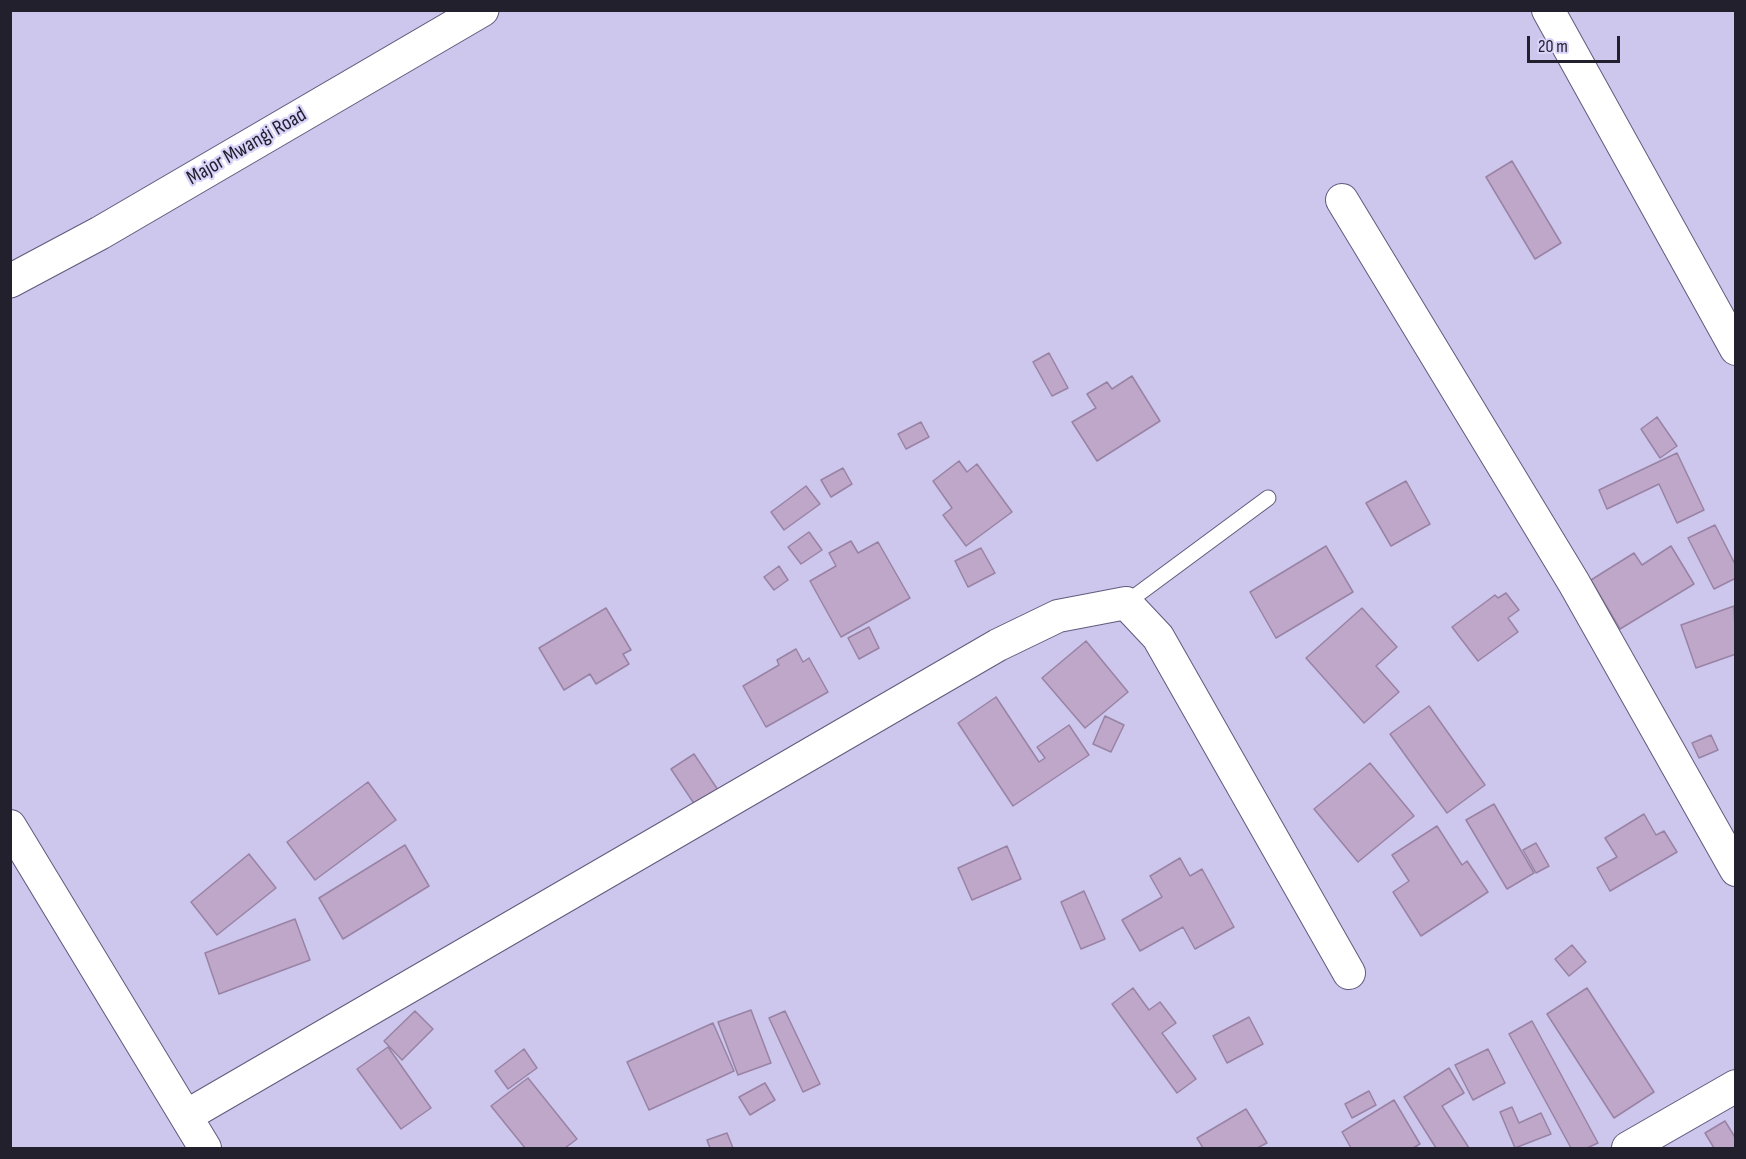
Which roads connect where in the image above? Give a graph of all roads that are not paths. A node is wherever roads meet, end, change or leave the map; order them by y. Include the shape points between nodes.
1 (482, 10) edge
2 (1548, 10) edge
3 (1342, 200) dead end
4 (10, 281) edge
5 (1736, 349) edge
6 (1268, 498) dead end
7 (1126, 603) junction
8 (10, 826) edge
9 (1736, 870) edge
10 (1349, 973) dead end
11 (1736, 1086) edge
12 (186, 1116) junction
13 (205, 1149) edge
14 (1628, 1149) edge

1 - 4 street, Major Mwangi Road via 100,233
2 - 5 street
3 - 9 street via 1574,584
6 - 7 lane
7 - 10 street via 1158,637
7 - 12 street via 1058,616 998,645
8 - 12 street
11 - 14 street
12 - 13 street

